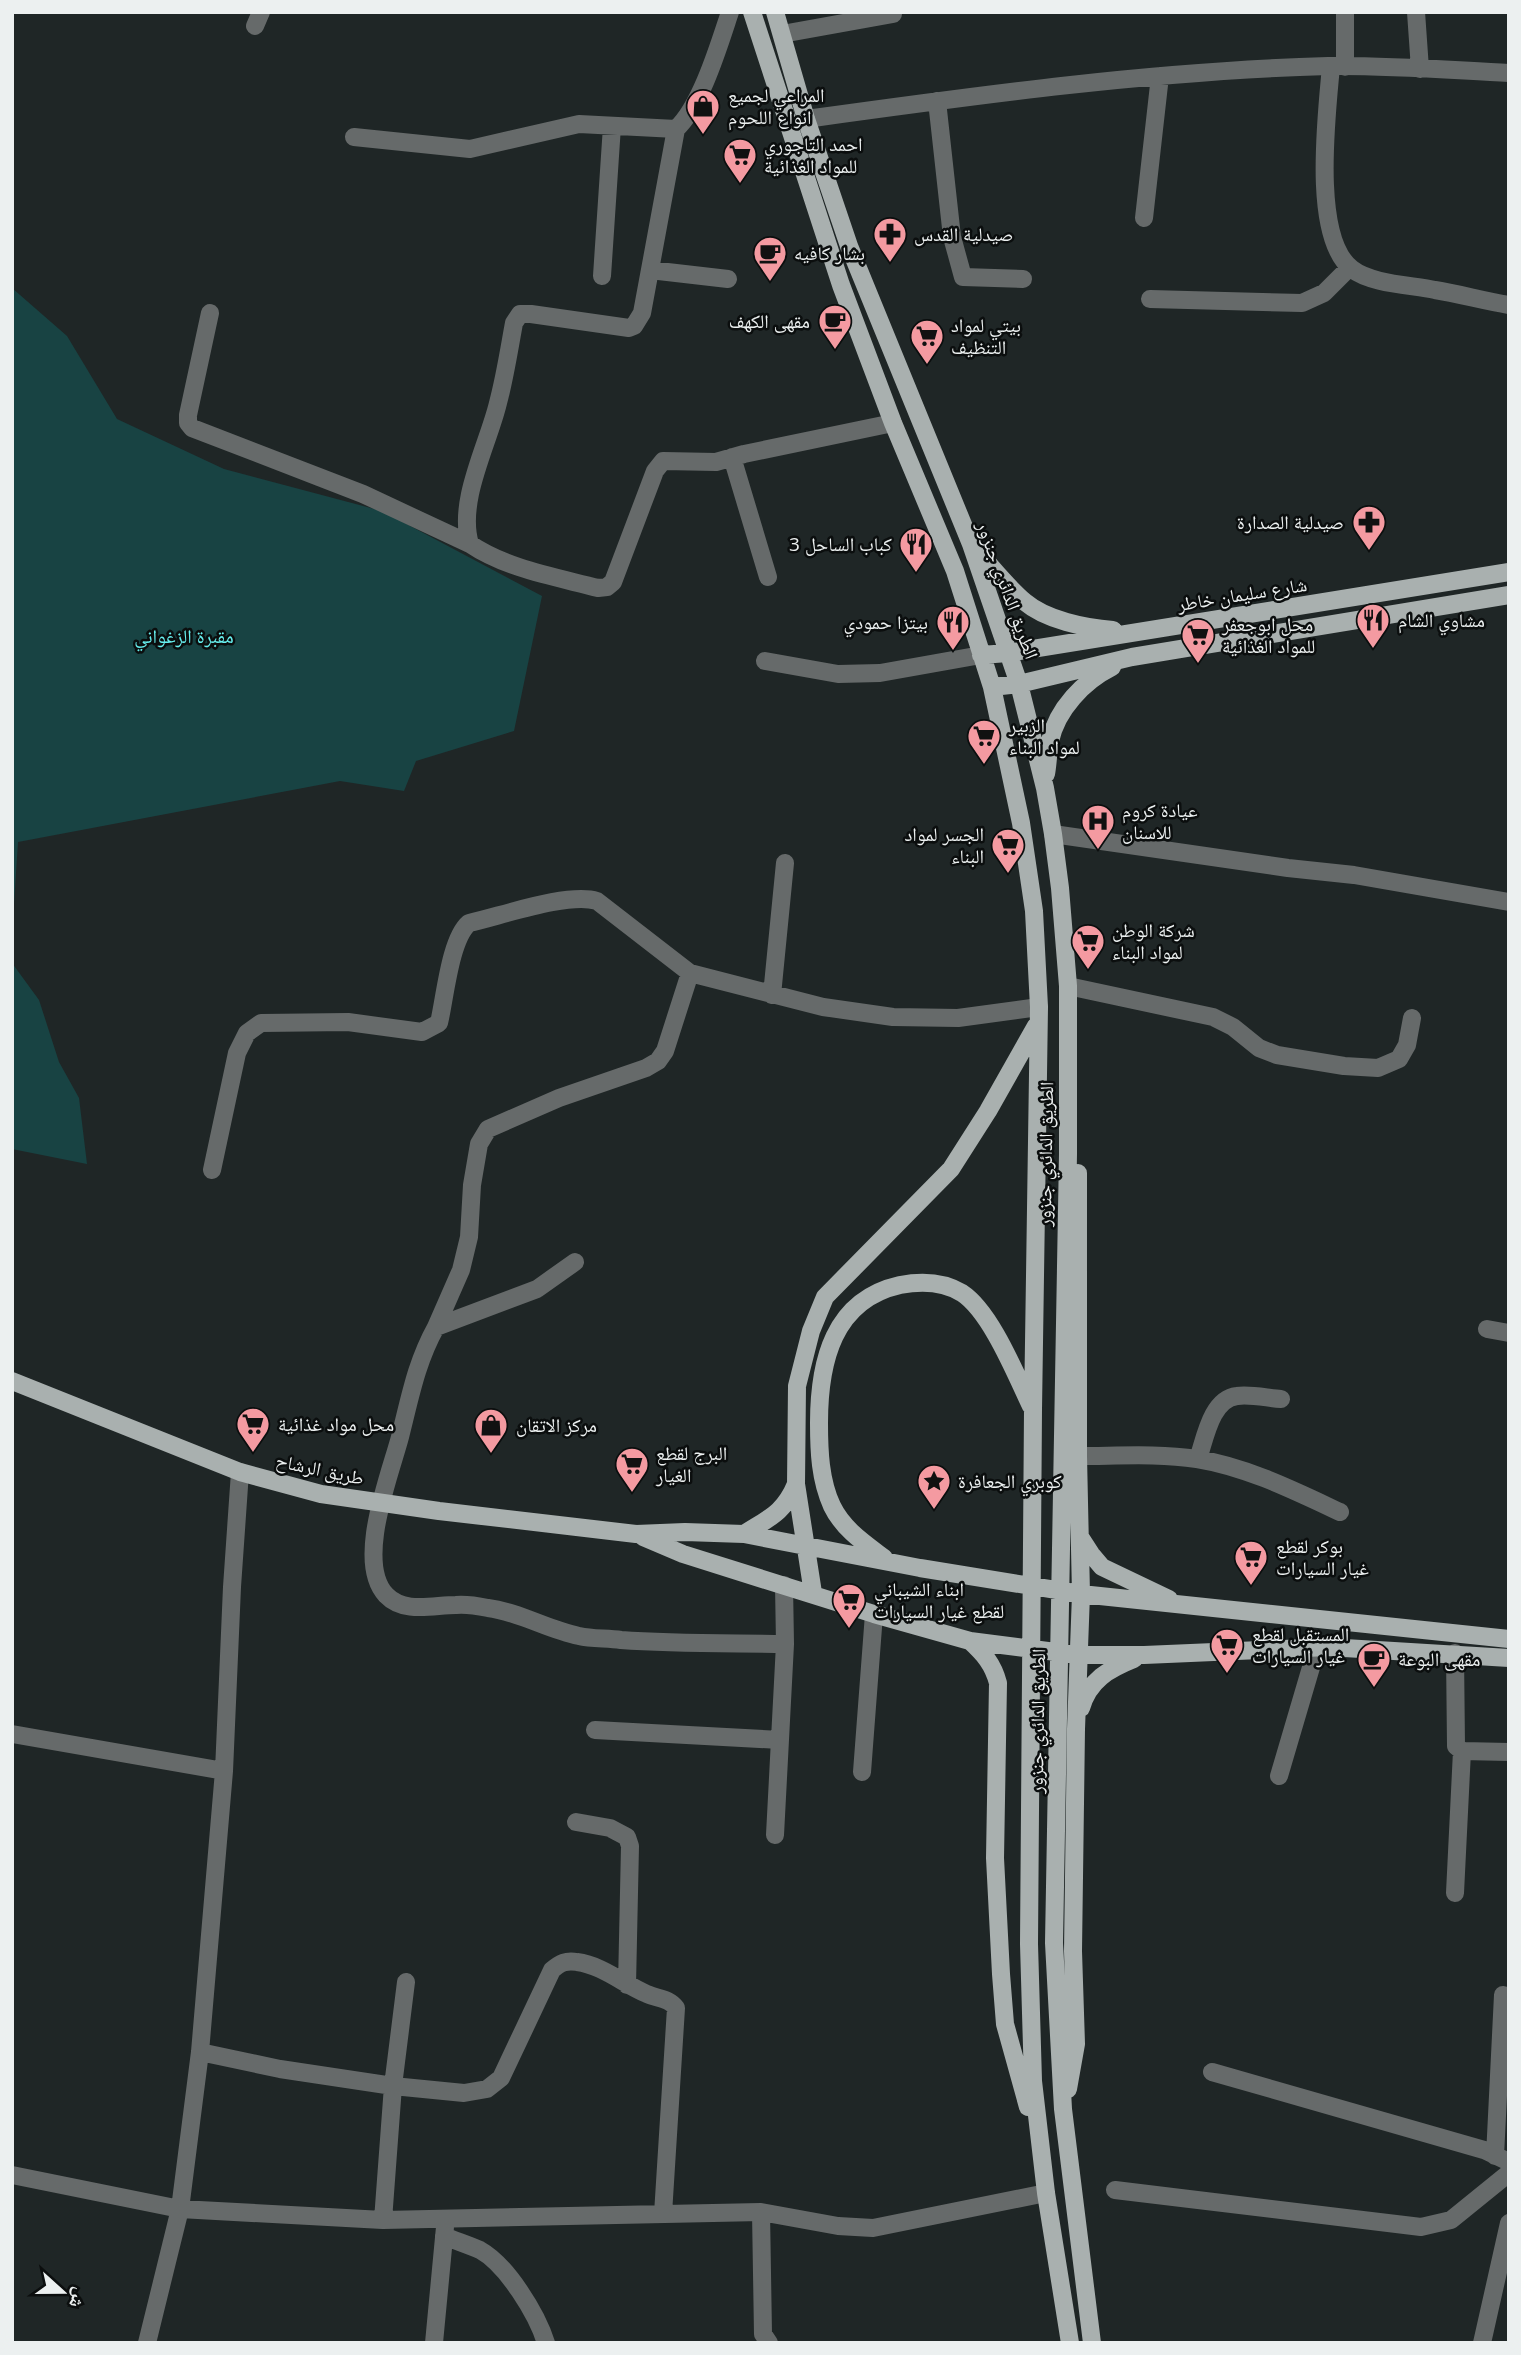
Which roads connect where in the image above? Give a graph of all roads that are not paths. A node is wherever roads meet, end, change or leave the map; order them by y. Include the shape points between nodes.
1 (730, 12) edge
2 (752, 12) edge
3 (775, 12) edge
4 (1345, 12) edge
5 (1416, 12) edge
6 (896, 13) edge
7 (782, 34) junction
8 (1338, 66) junction
9 (1420, 69) junction
10 (1509, 73) edge
11 (1160, 76) junction
12 (937, 101) junction
13 (806, 119) junction
14 (612, 126) junction
15 (676, 129) junction
16 (354, 137) dead end
17 (1144, 218) dead end
18 (1349, 268) junction
19 (650, 270) junction
20 (602, 276) dead end
21 (728, 279) dead end
22 (1023, 279) dead end
23 (1150, 299) dead end
24 (1509, 305) edge
25 (211, 313) dead end
26 (893, 423) junction
27 (732, 457) junction
28 (470, 544) junction
29 (971, 544) junction
30 (1509, 572) edge
31 (768, 577) dead end
32 (1509, 596) edge
33 (1141, 631) junction
34 (1009, 653) junction
35 (981, 655) junction
36 (1132, 657) junction
37 (765, 661) dead end
38 (1019, 684) junction
39 (992, 687) junction
40 (1045, 788) junction
41 (1054, 834) junction
42 (785, 863) dead end
43 (1509, 902) edge
44 (690, 973) junction
45 (1068, 986) junction
46 (772, 995) junction
47 (1039, 1015) junction
48 (1412, 1018) dead end
49 (1068, 1060) junction
50 (212, 1170) dead end
51 (575, 1262) dead end
52 (436, 1327) junction
53 (1486, 1329) dead end
54 (1509, 1333) edge
55 (12, 1381) edge
56 (1281, 1399) dead end
57 (1033, 1410) junction
58 (1078, 1456) junction
59 (1198, 1459) junction
60 (240, 1472) junction
61 (796, 1484) junction
62 (380, 1503) junction
63 (1340, 1512) dead end
64 (636, 1534) junction
65 (744, 1534) junction
66 (1080, 1536) junction
67 (805, 1545) junction
68 (887, 1560) junction
69 (784, 1585) junction
70 (813, 1593) junction
71 (1081, 1594) junction
72 (1185, 1606) junction
73 (874, 1614) junction
74 (1509, 1639) edge
75 (970, 1641) junction
76 (786, 1644) junction
77 (1317, 1647) junction
78 (1455, 1653) junction
79 (1079, 1655) junction
80 (1144, 1655) junction
81 (1509, 1658) edge
82 (1076, 1729) junction
83 (595, 1730) dead end
84 (12, 1734) edge
85 (780, 1740) junction
86 (1462, 1751) junction
87 (1509, 1752) edge
88 (223, 1770) junction
89 (862, 1772) dead end
90 (1279, 1776) dead end
91 (576, 1822) dead end
92 (775, 1835) dead end
93 (1455, 1893) dead end
94 (406, 1982) dead end
95 (627, 1984) junction
96 (1503, 1994) dead end
97 (200, 2052) junction
98 (1212, 2072) dead end
99 (393, 2086) junction
100 (1063, 2109) junction
101 (1038, 2125) junction
102 (1502, 2159) edge
103 (1509, 2173) edge
104 (12, 2175) edge
105 (1115, 2190) dead end
106 (1046, 2193) junction
107 (180, 2209) junction
108 (761, 2212) junction
109 (663, 2214) junction
110 (383, 2220) junction
111 (1509, 2222) edge
112 (445, 2228) junction
113 (147, 2343) edge
114 (434, 2343) edge
115 (546, 2343) edge
116 (768, 2343) edge
117 (1070, 2343) edge
118 (1093, 2343) edge
119 (1482, 2343) edge

1 - 15 street via 690,113
2 - 26 main road, الطريق الدائري جنزور via 841,285
3 - 7 main road, الطريق الدائري جنزور
4 - 8 street
5 - 9 street
6 - 7 street
7 - 13 main road, الطريق الدائري جنزور
8 - 9 street
8 - 11 street
8 - 18 street via 1325,147 1328,217 1333,242
9 - 10 street
11 - 12 street
11 - 17 street
12 - 13 street
12 - 22 street via 951,237 959,269 963,277
13 - 29 main road, الطريق الدائري جنزور via 849,246
14 - 15 street
14 - 16 street via 579,124 470,149
14 - 20 street
15 - 19 street
18 - 23 street via 1324,293 1302,303
18 - 24 street via 1394,283
19 - 21 street
19 - 28 street via 642,313 629,328 531,314 516,319 498,404 472,487
25 - 28 street via 188,415 192,428 363,494
26 - 27 street
26 - 35 main road, الطريق الدائري جنزور via 955,571
27 - 28 street via 716,462 660,463 613,582 607,587 536,572
27 - 31 street
29 - 33 main road via 1026,603 1044,613 1098,629
29 - 34 main road, الطريق الدائري جنزور
30 - 33 main road, شارع سليمان خاطر
32 - 36 main road
33 - 34 main road, شارع سليمان خاطر
34 - 35 main road, شارع سليمان خاطر
34 - 38 main road, الطريق الدائري جنزور
35 - 37 street via 880,673 838,674
35 - 39 main road, الطريق الدائري جنزور
36 - 38 main road
36 - 40 main road via 1097,675 1065,708 1050,739
38 - 39 main road
38 - 40 main road, الطريق الدائري جنزور
39 - 47 main road, الطريق الدائري جنزور via 1034,911
40 - 41 main road, الطريق الدائري جنزور
41 - 43 street via 1354,875
41 - 45 main road, الطريق الدائري جنزور
42 - 46 street
44 - 46 street
44 - 50 street via 607,907 584,897 469,923 460,935 439,1023 433,1028 422,1032 348,1022 261,1023 247,1033 237,1054
44 - 52 street via 658,1061 488,1129 479,1144 469,1237 457,1281
45 - 48 street via 1213,1017 1277,1055 1344,1066 1378,1068 1399,1059
45 - 49 main road, الطريق الدائري جنزور
46 - 47 street via 893,1017
47 - 57 main road, الطريق الدائري جنزور
47 - 61 main road via 951,1169 825,1297 797,1386
49 - 58 main road via 1078,1171
49 - 100 main road, الطريق الدائري جنزور via 1054,1943
51 - 52 street via 537,1289
52 - 62 street via 412,1384
53 - 54 street
55 - 60 main road, طريق الرشاح
56 - 59 street via 1225,1399 1215,1411
57 - 68 main road via 979,1308 961,1293 934,1283 909,1283 880,1290 848,1315 824,1366 819,1402 822,1477 843,1524
57 - 101 main road, الطريق الدائري جنزور via 1029,1944
58 - 59 street
58 - 66 main road
59 - 63 street via 1293,1489
60 - 62 main road, طريق الرشاح via 321,1494
60 - 88 street
61 - 65 main road via 773,1517
61 - 67 main road
62 - 64 main road, طريق الرشاح
62 - 76 street via 373,1568 378,1585 398,1604 490,1608 579,1636
64 - 65 main road
64 - 69 main road via 683,1554
65 - 67 main road
66 - 71 main road
66 - 72 main road via 1102,1567
67 - 68 main road
67 - 70 main road
68 - 71 main road
69 - 70 main road
69 - 76 street
70 - 73 main road
71 - 72 main road
71 - 79 main road
72 - 74 main road
73 - 75 main road
73 - 89 street
75 - 79 main road
75 - 101 main road via 986,1656 998,1683 995,1858 1005,2024 1027,2105
76 - 85 street
77 - 78 main road
77 - 80 main road
77 - 90 street
78 - 81 main road
78 - 86 street via 1454,1736
79 - 80 main road
79 - 82 main road
80 - 82 main road via 1107,1670 1097,1680 1084,1699
82 - 100 main road via 1076,2044
83 - 85 street
84 - 88 street
85 - 92 street
86 - 87 street
86 - 93 street
88 - 97 street
91 - 95 street via 610,1828 627,1837 630,1846
94 - 99 street
95 - 99 street via 595,1967 561,1963 552,1970 501,2078 487,2089 464,2093
95 - 109 street via 672,2002 676,2008
96 - 102 street
97 - 99 street
97 - 107 street
98 - 102 street via 1471,2146
99 - 110 street
100 - 118 main road, الطريق الدائري جنزور
101 - 106 main road, الطريق الدائري جنزور
103 - 105 street via 1451,2220 1421,2227
104 - 107 street
106 - 108 street via 873,2228
106 - 117 main road, الطريق الدائري جنزور
107 - 110 street
107 - 113 street
108 - 109 street
108 - 116 street via 763,2334
109 - 112 street
110 - 112 street
111 - 119 street
112 - 114 street
112 - 115 street via 502,2269 523,2297

